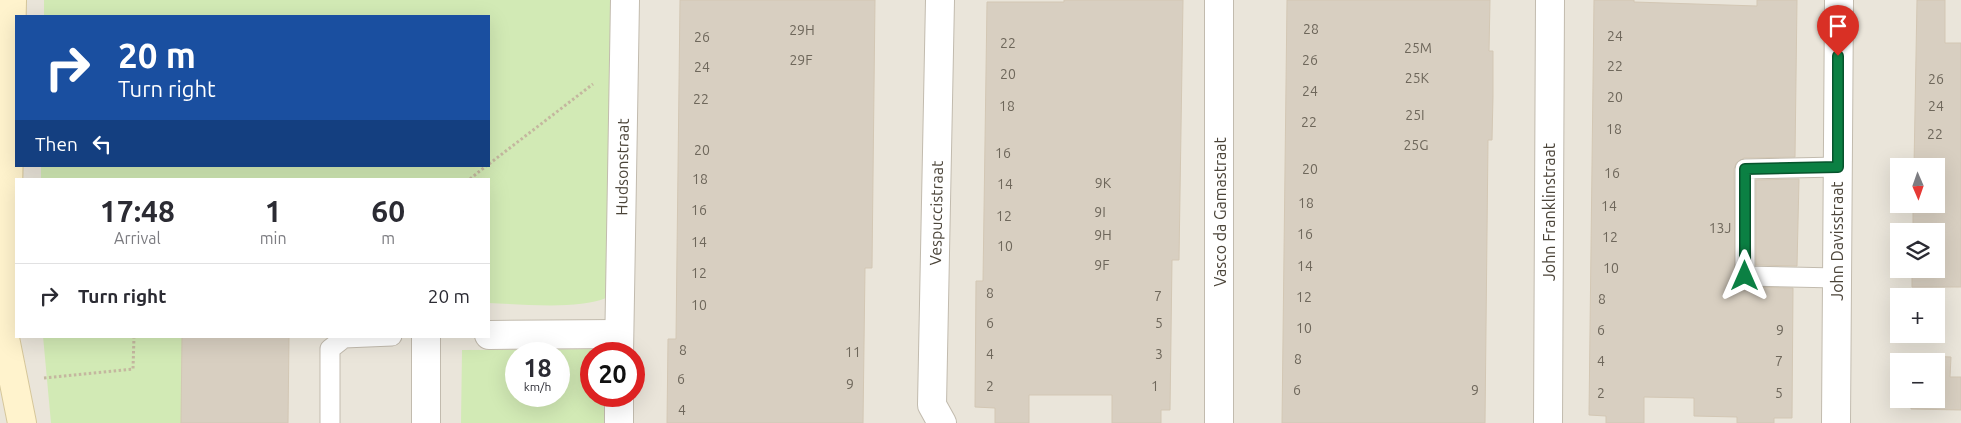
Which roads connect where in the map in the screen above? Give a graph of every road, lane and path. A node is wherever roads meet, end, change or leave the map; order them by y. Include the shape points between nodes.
1 (12, 0) edge
2 (625, 0) edge
3 (940, 0) edge
4 (1220, 0) edge
5 (1550, 0) edge
6 (1839, 0) edge
7 (624, 61) junction
8 (490, 163) edge
9 (485, 167) edge
10 (1838, 167) junction
11 (471, 178) edge
12 (1837, 278) junction
13 (490, 335) edge
14 (134, 338) edge
15 (344, 338) edge
16 (426, 338) edge
17 (590, 342) edge
18 (619, 342) edge
19 (37, 379) dead end
20 (619, 407) edge
21 (22, 423) edge
22 (330, 423) edge
23 (426, 423) edge
24 (619, 423) edge
25 (942, 423) edge
26 (1219, 423) edge
27 (1548, 423) edge
28 (1836, 423) edge

1 - 21 street via 5,338
2 - 7 street, Hudsonstraat
3 - 25 street, Vespuccistraat via 932,405
4 - 26 street, Vasco da Gamastraat
5 - 27 street, John Franklinstraat
6 - 10 street, John Davisstraat
7 - 8 path
7 - 18 street, Hudsonstraat
9 - 11 path
10 - 12 street, John Davisstraat
10 - 12 lane via 1745,169 1745,276
12 - 28 street, John Davisstraat
13 - 17 street, Hudsonstraat
14 - 19 path via 133,369
15 - 22 lane via 330,349
16 - 23 street
20 - 24 street

